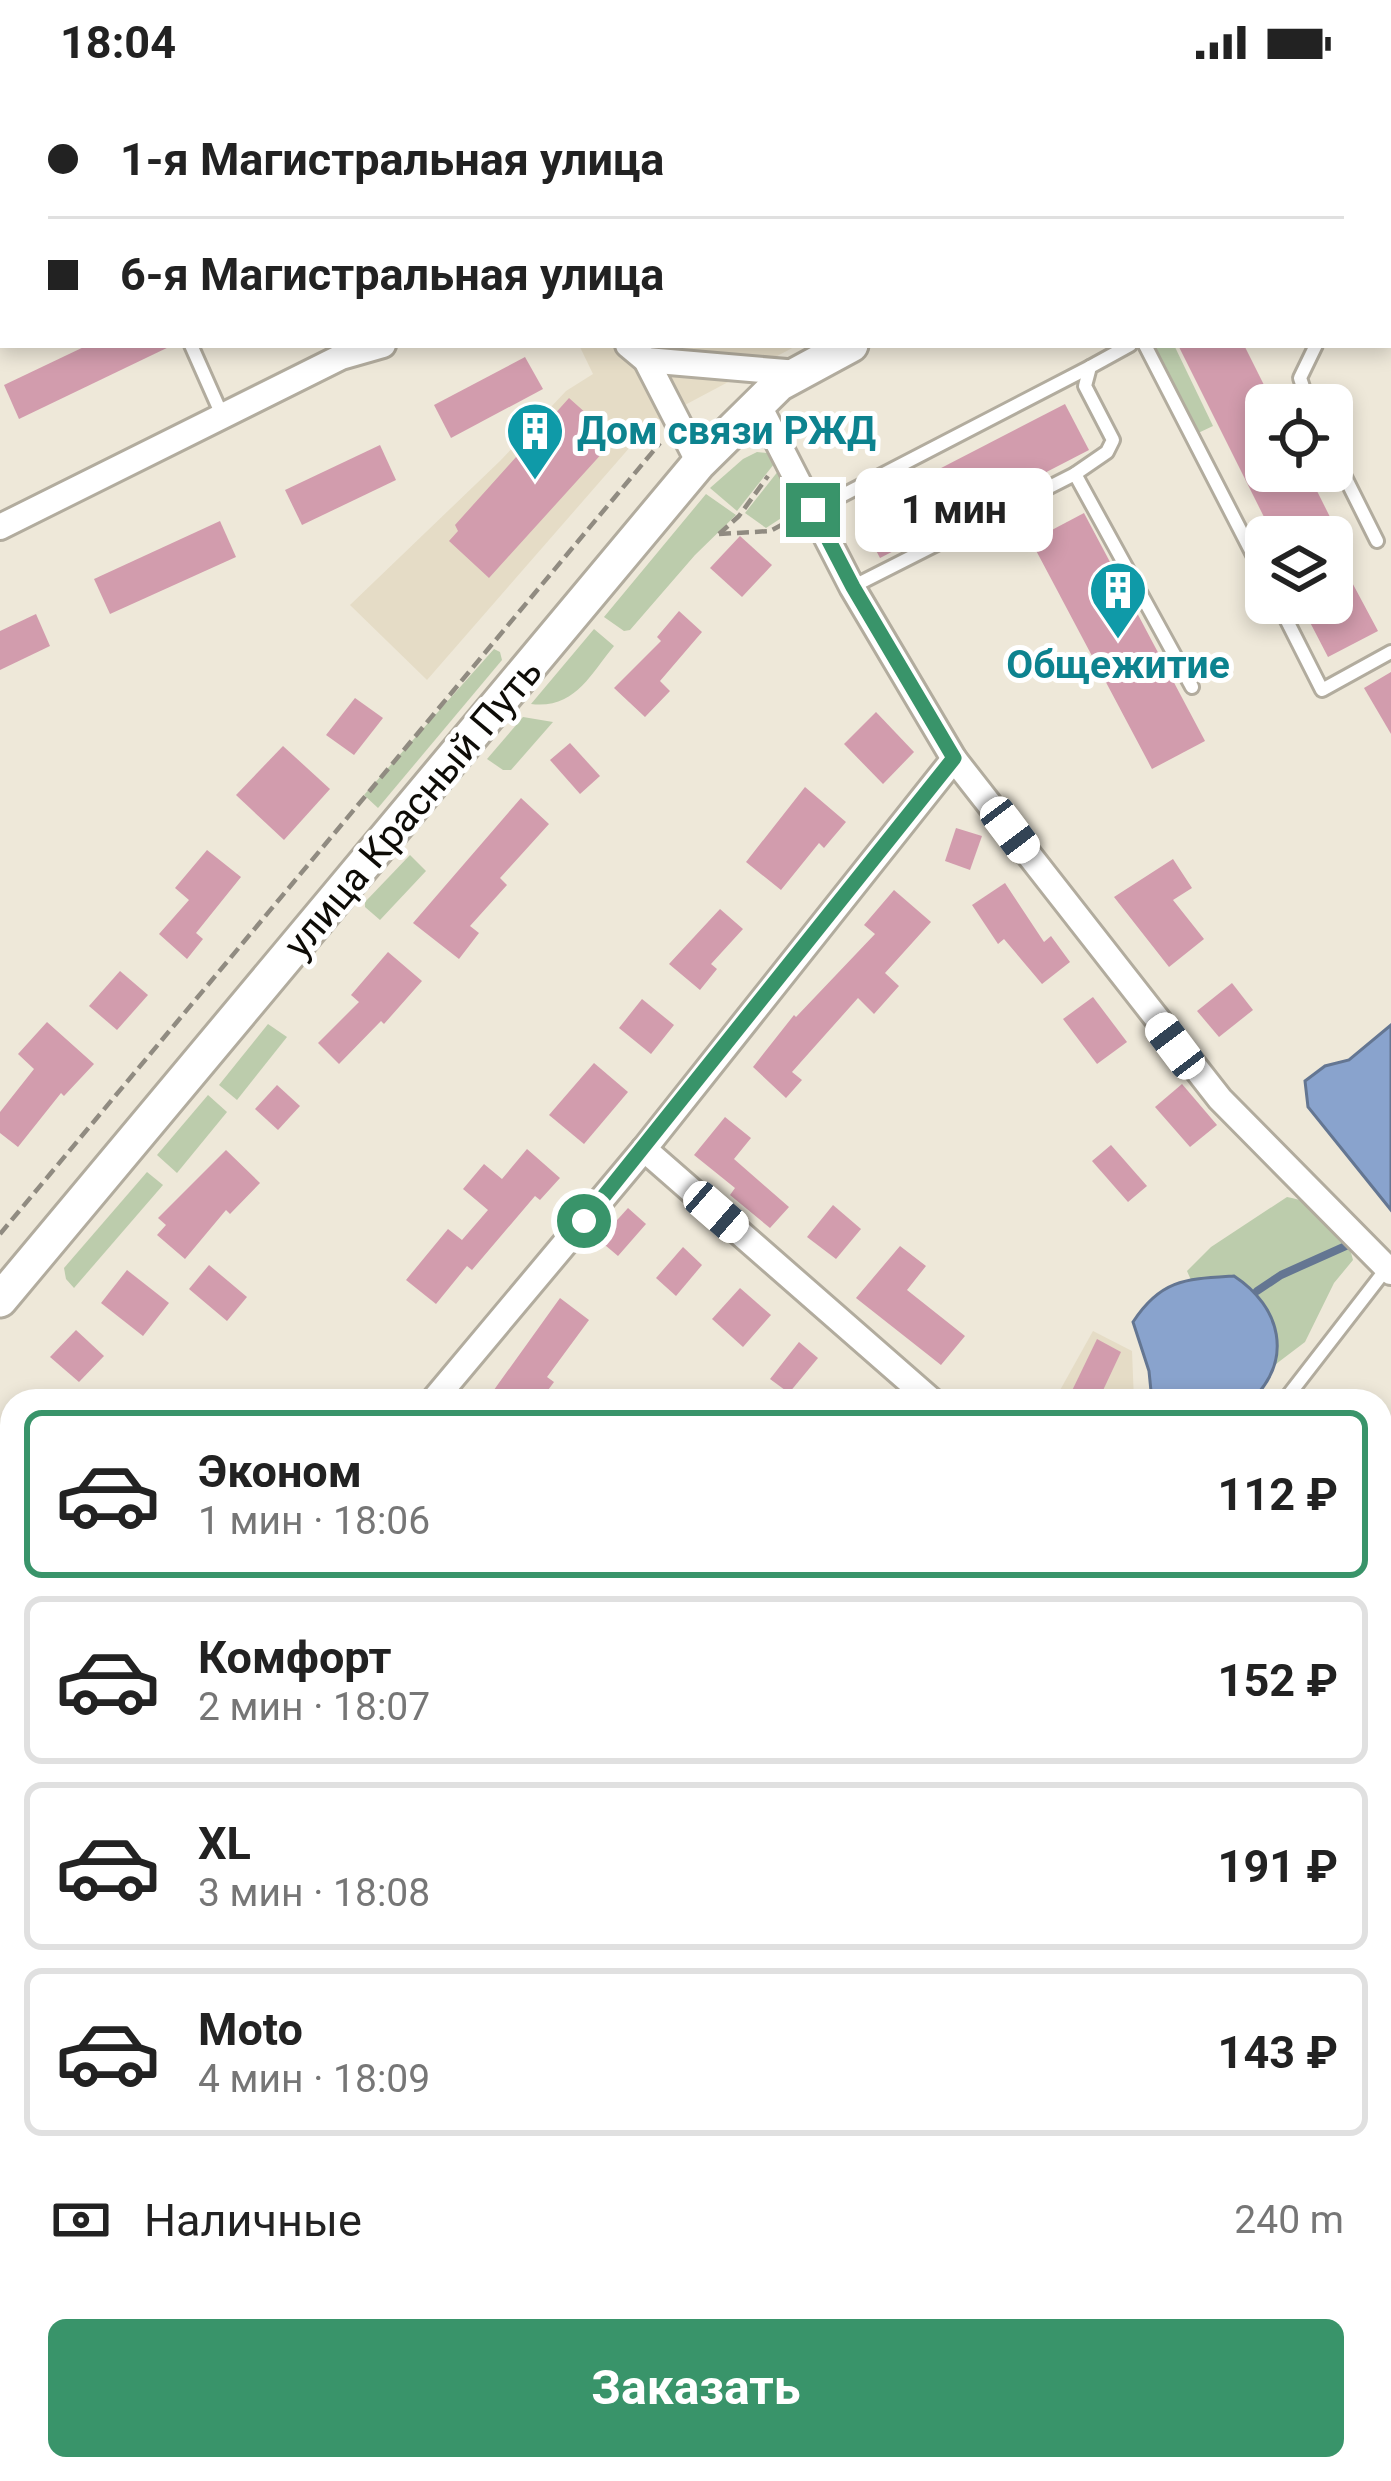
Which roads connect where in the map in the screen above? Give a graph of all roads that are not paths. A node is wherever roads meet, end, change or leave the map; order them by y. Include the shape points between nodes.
1 (192, 348) edge
2 (372, 348) edge
3 (845, 348) edge
4 (1125, 348) edge
5 (1147, 348) edge
6 (1315, 348) edge
7 (637, 353) edge
8 (1090, 368) junction
9 (798, 373) junction
10 (1302, 384) edge
11 (757, 402) junction
12 (223, 416) junction
13 (698, 463) junction
14 (1075, 474) junction
15 (1352, 492) edge
16 (813, 510) junction
17 (0, 527) edge
18 (1245, 539) edge
19 (1377, 541) dead end
20 (853, 587) junction
21 (1289, 624) edge
22 (1391, 652) edge
23 (1192, 687) dead end
24 (954, 758) junction
25 (644, 1149) junction
26 (1390, 1268) edge
27 (0, 1300) edge
28 (443, 1389) edge
29 (918, 1389) edge
30 (1294, 1389) edge

1 - 12 lane
2 - 12 street
3 - 9 main road, улица Красный Путь
4 - 8 lane
5 - 18 lane
6 - 10 lane
7 - 9 street
7 - 13 street
8 - 14 lane via 1085,386 1113,440
8 - 16 lane
9 - 11 main road, улица Красный Путь
11 - 13 main road, улица Красный Путь
11 - 16 street
12 - 17 street
13 - 27 main road, улица Красный Путь
14 - 20 lane
14 - 23 lane
15 - 19 lane
16 - 20 street
20 - 24 street
21 - 22 lane via 1322,690
24 - 25 street
24 - 26 street via 1220,1099
25 - 28 street
25 - 29 street
26 - 30 lane

